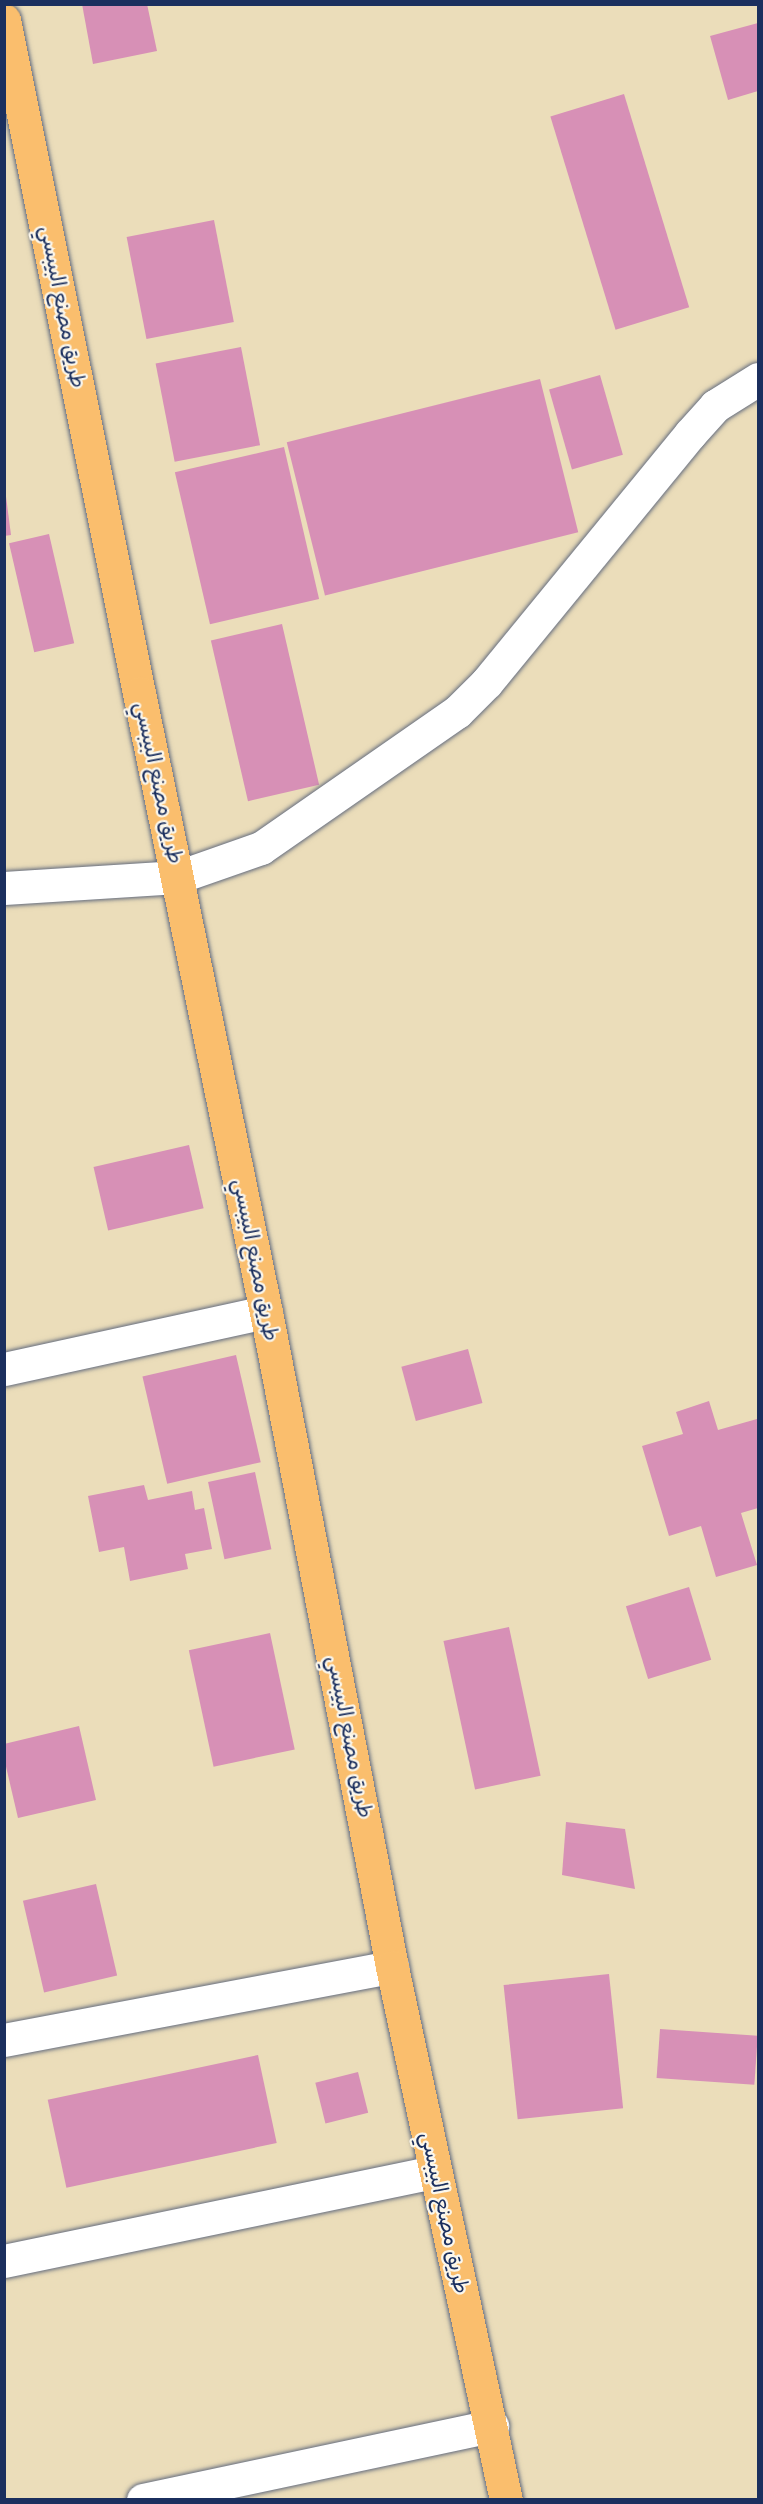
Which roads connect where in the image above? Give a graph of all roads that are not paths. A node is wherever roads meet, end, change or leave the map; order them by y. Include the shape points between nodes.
1 (4, 20) edge
2 (759, 379) edge
3 (178, 877) junction
4 (4, 888) edge
5 (266, 1312) junction
6 (4, 1369) edge
7 (392, 1967) junction
8 (4, 2040) edge
9 (434, 2172) junction
10 (4, 2261) edge
11 (492, 2427) junction
12 (143, 2499) edge
13 (506, 2499) edge

1 - 3 main road, طريق مصنع البيبسي
2 - 3 street via 715,406 487,682 457,712 261,848
3 - 4 street
3 - 5 main road, طريق مصنع البيبسي
5 - 6 street
5 - 7 main road, طريق مصنع البيبسي
7 - 8 street
7 - 9 main road, طريق مصنع البيبسي
9 - 10 street
9 - 11 main road, طريق مصنع البيبسي
11 - 12 street
11 - 13 main road, طريق مصنع البيبسي

